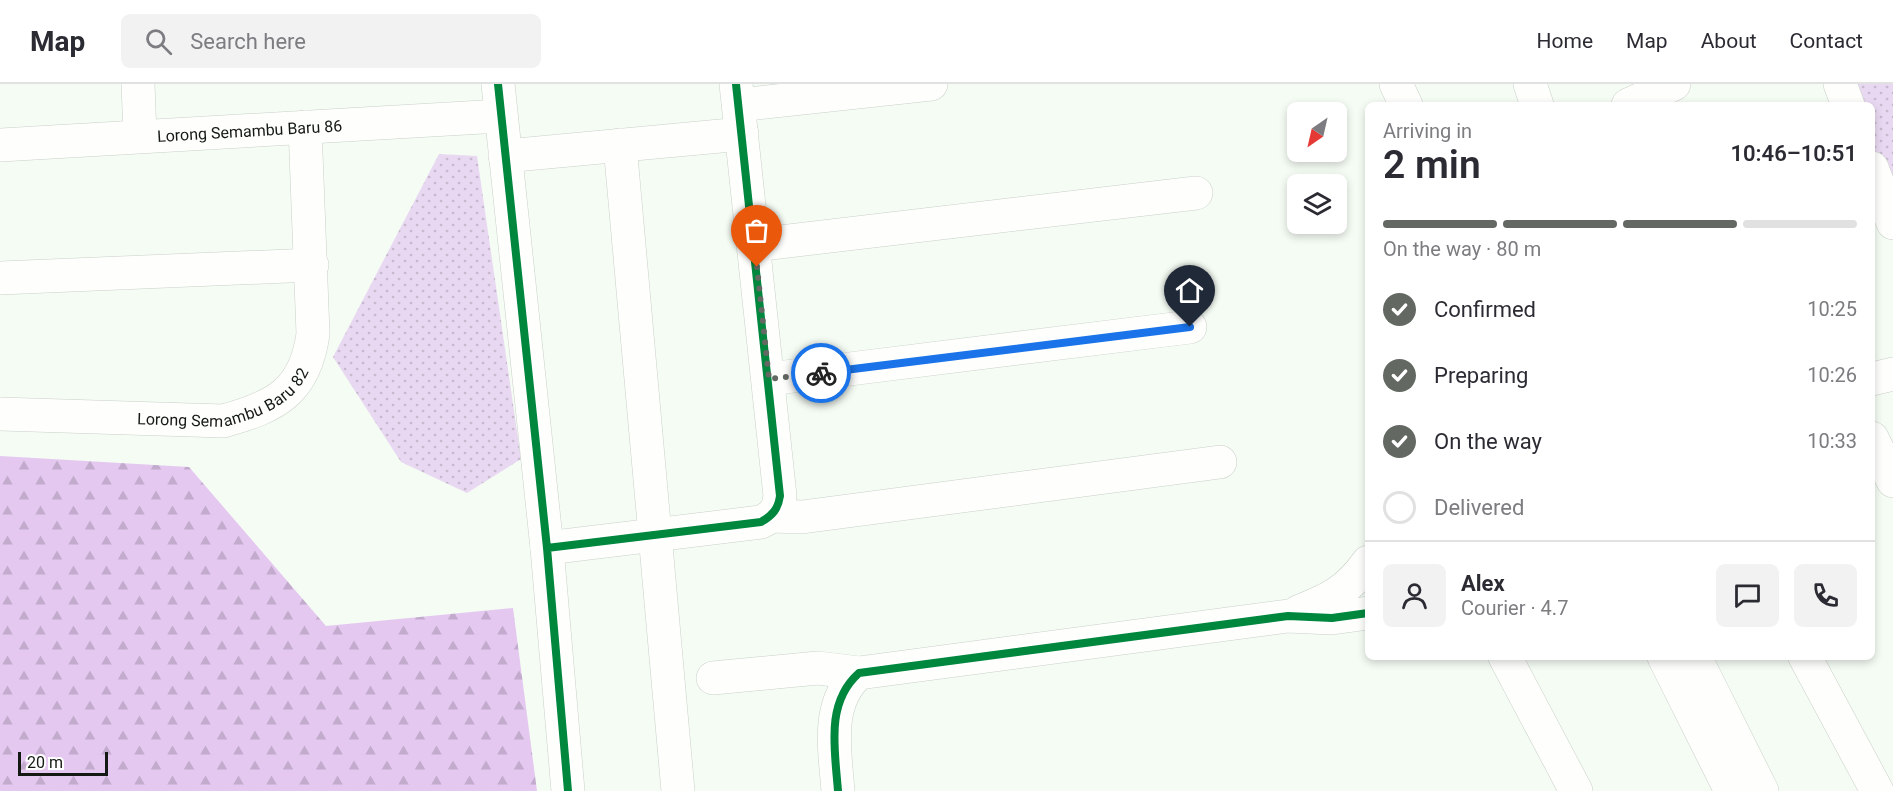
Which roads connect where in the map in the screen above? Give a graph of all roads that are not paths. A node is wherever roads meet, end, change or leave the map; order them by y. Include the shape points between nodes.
1 (138, 84) edge
2 (931, 84) edge
3 (1396, 84) edge
4 (1530, 84) edge
5 (1674, 84) edge
6 (1681, 84) edge
7 (1840, 84) edge
8 (499, 100) edge
9 (1405, 102) edge
10 (1536, 102) edge
11 (1635, 102) edge
12 (1689, 102) edge
13 (1847, 102) edge
14 (739, 107) edge
15 (305, 127) junction
16 (140, 135) junction
17 (0, 145) edge
18 (620, 145) junction
19 (505, 156) junction
20 (1875, 176) edge
21 (1196, 193) dead end
22 (1893, 223) edge
23 (754, 245) junction
24 (312, 265) junction
25 (0, 278) edge
26 (1190, 327) dead end
27 (1893, 374) edge
28 (769, 379) junction
29 (1875, 379) edge
30 (0, 414) edge
31 (1875, 444) edge
32 (1220, 462) dead end
33 (1893, 481) edge
34 (772, 516) junction
35 (656, 534) junction
36 (547, 548) junction
37 (1365, 566) edge
38 (1365, 613) edge
39 (1288, 616) junction
40 (1507, 660) edge
41 (1666, 660) edge
42 (1696, 660) edge
43 (1807, 660) edge
44 (859, 673) junction
45 (713, 678) dead end
46 (568, 791) edge
47 (678, 791) edge
48 (838, 791) edge
49 (1576, 791) edge
50 (1731, 791) edge
51 (1762, 791) edge
52 (1877, 791) edge

1 - 16 street
2 - 14 street
3 - 9 street
4 - 10 street
5 - 11 street
6 - 12 street
7 - 13 street
8 - 15 street, Lorong Semambu Baru 86
8 - 19 street
14 - 18 street
14 - 23 street
15 - 16 street, Lorong Semambu Baru 86
15 - 24 street, Lorong Semambu Baru 82
16 - 17 street, Lorong Semambu Baru 86
18 - 19 street
18 - 35 street
19 - 36 street
20 - 22 street
21 - 23 street
23 - 28 street
24 - 25 street
24 - 30 street, Lorong Semambu Baru 82 via 313,334 309,360 282,397 257,411 222,421
26 - 28 street
27 - 29 street
28 - 34 street via 780,495
31 - 33 street
32 - 34 street via 802,517
34 - 35 street via 761,522
35 - 36 street
35 - 47 street
36 - 46 street
37 - 39 street via 1343,591
38 - 39 street via 1332,618
39 - 44 street
40 - 49 street
41 - 50 street
42 - 51 street
43 - 52 street
44 - 45 street via 818,668
44 - 48 street via 840,696 836,710

